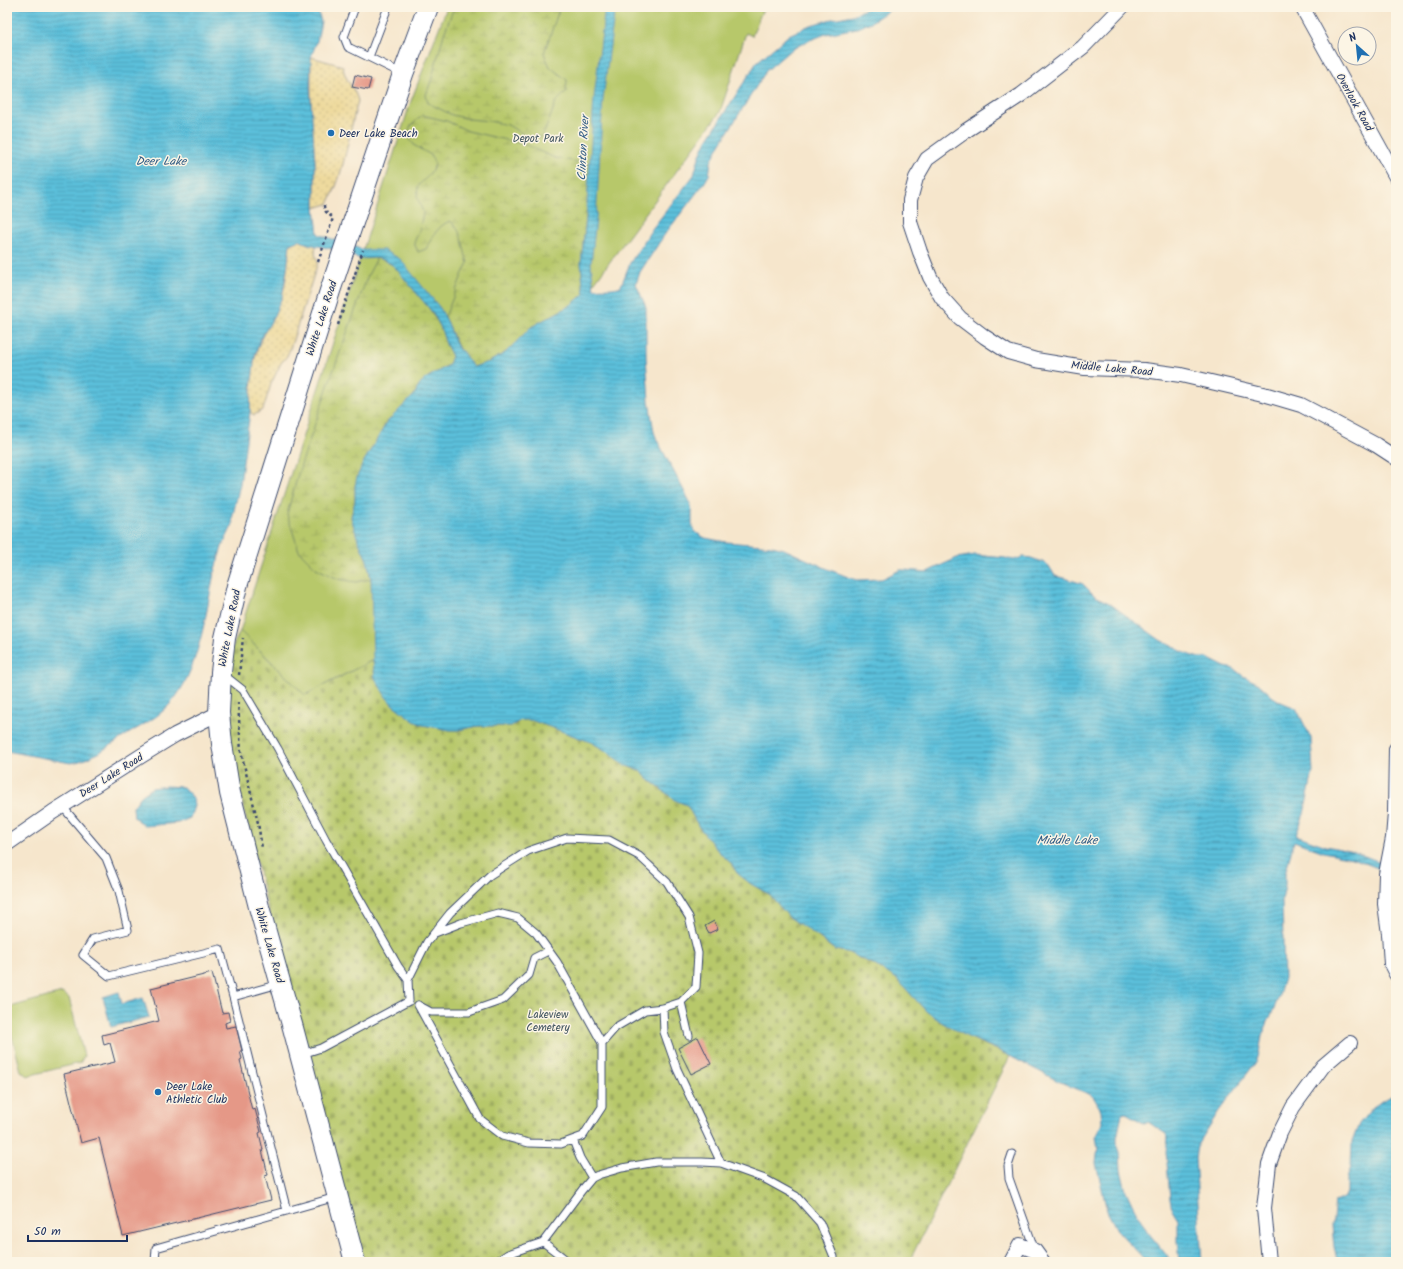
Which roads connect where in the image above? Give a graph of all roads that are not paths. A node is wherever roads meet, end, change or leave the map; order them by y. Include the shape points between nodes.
1 (355, 7) edge
2 (388, 7) edge
3 (428, 7) edge
4 (1122, 7) edge
5 (1302, 7) edge
6 (369, 57) junction
7 (403, 74) junction
8 (1396, 177) edge
9 (1396, 458) edge
10 (221, 672) junction
11 (219, 713) junction
12 (1396, 749) edge
13 (62, 806) junction
14 (7, 844) edge
15 (434, 934) junction
16 (548, 951) junction
17 (1396, 974) edge
18 (408, 980) junction
19 (280, 983) junction
20 (234, 997) junction
21 (409, 1000) junction
22 (681, 1002) junction
23 (418, 1005) junction
24 (663, 1008) junction
25 (689, 1036) dead end
26 (602, 1043) junction
27 (1350, 1043) dead end
28 (300, 1055) junction
29 (572, 1140) junction
30 (1012, 1154) dead end
31 (720, 1163) junction
32 (592, 1178) junction
33 (338, 1196) junction
34 (287, 1211) junction
35 (543, 1242) junction
36 (1039, 1256) edge
37 (155, 1262) edge
38 (355, 1262) edge
39 (496, 1262) edge
40 (569, 1262) edge
41 (834, 1262) edge
42 (1011, 1262) edge
43 (1270, 1262) edge

1 - 6 lane via 344,37 348,47
2 - 6 lane
3 - 7 street, White Lake Road
4 - 9 street, Middle Lake Road via 1077,52 1021,95 927,158 916,178 910,200 910,222 930,277 942,298 960,318 1008,352 1036,360 1085,368 1144,370 1181,375 1267,395 1301,405
5 - 8 street, Overlook Road
6 - 7 lane
7 - 10 street, White Lake Road via 237,586 225,638
10 - 11 street, White Lake Road
10 - 18 lane via 244,690 326,840
11 - 13 street, Deer Lake Road via 175,735
11 - 19 street, White Lake Road via 230,793
12 - 17 street via 1395,813 1386,874 1385,904 1390,964
13 - 14 street, Deer Lake Road
13 - 20 lane via 106,858 120,891 128,930 93,939 83,955 109,976 220,949
15 - 16 lane via 498,913 518,918 536,933
15 - 18 lane via 427,942
15 - 22 lane via 450,913 490,875 528,851 567,838 608,840 639,856 666,882 689,917 698,953 696,987
16 - 23 lane via 534,958 529,975 503,1000 469,1012 431,1012
16 - 26 lane via 557,962
18 - 21 lane
19 - 20 lane
19 - 28 street, White Lake Road
20 - 34 lane
21 - 23 lane
21 - 28 lane via 321,1048
22 - 24 lane
22 - 25 lane
23 - 29 lane via 480,1119 502,1136 529,1143 561,1144
24 - 26 lane via 645,1010 616,1027
24 - 31 lane via 664,1032 677,1069
26 - 29 lane via 602,1107 583,1136
27 - 43 street via 1323,1066 1294,1107 1280,1133 1269,1164 1264,1208
28 - 33 street, White Lake Road
29 - 32 lane
30 - 36 lane via 1008,1166 1009,1178
31 - 32 lane via 656,1162 622,1168
31 - 41 lane via 766,1179 796,1196 820,1223
32 - 35 lane
33 - 34 lane
33 - 38 street, White Lake Road
34 - 37 lane via 156,1248
35 - 39 lane via 508,1254
35 - 40 lane
36 - 42 street via 1020,1245

